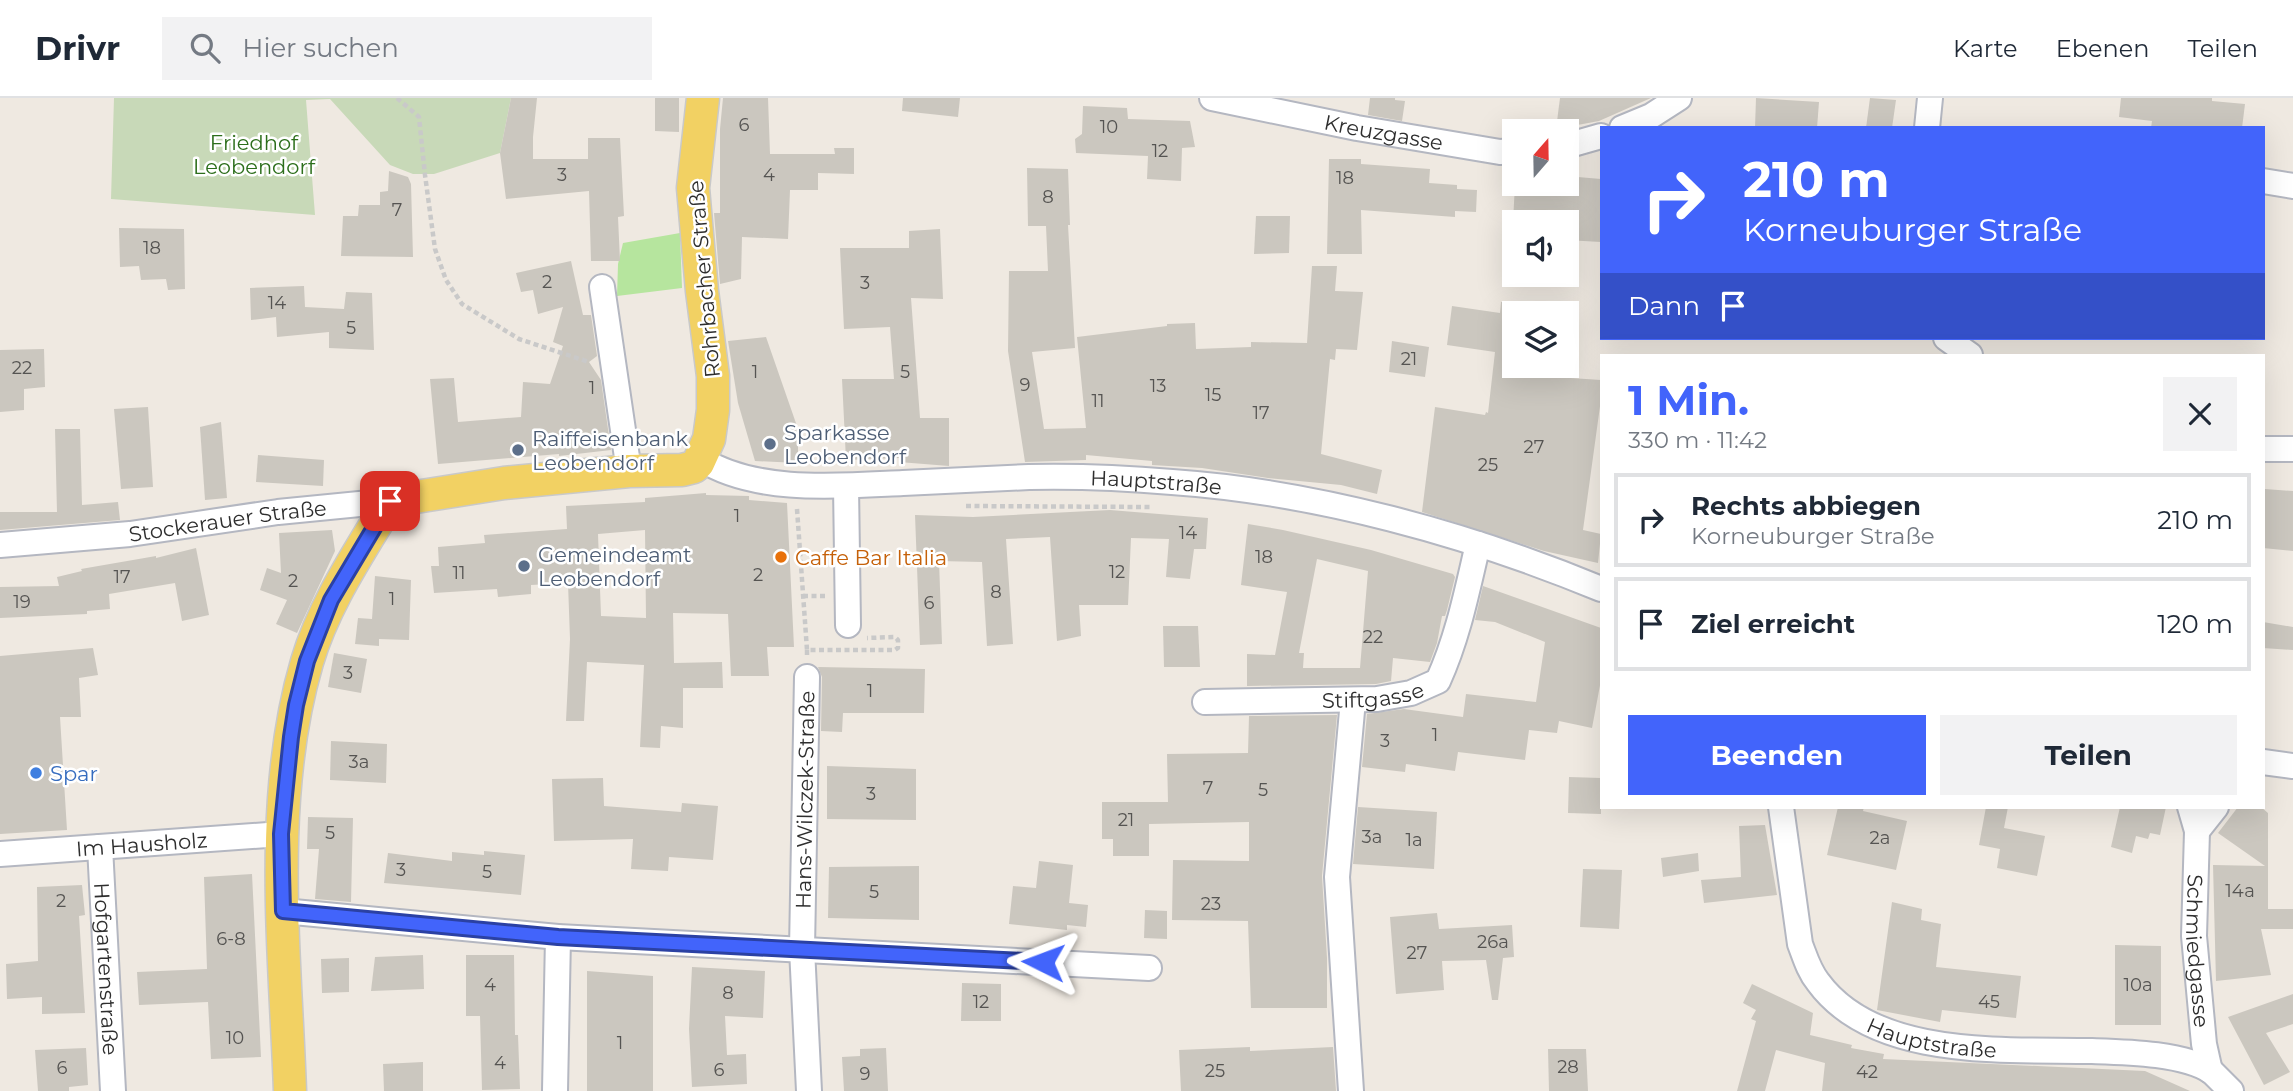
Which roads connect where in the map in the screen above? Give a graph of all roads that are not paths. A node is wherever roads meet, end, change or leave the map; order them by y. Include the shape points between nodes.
1 (703, 98) edge
2 (1212, 98) edge
3 (1679, 98) edge
4 (1930, 98) edge
5 (1627, 126) edge
6 (1927, 126) edge
7 (1600, 136) edge
8 (1579, 142) edge
9 (1502, 152) edge
10 (2265, 181) edge
11 (2293, 186) edge
12 (602, 287) dead end
13 (1948, 340) edge
14 (1969, 354) edge
15 (2265, 449) edge
16 (2293, 449) edge
17 (701, 459) junction
18 (629, 471) junction
19 (846, 486) junction
20 (390, 501) junction
21 (1478, 544) junction
22 (0, 545) edge
23 (1600, 589) edge
24 (848, 625) dead end
25 (807, 677) dead end
26 (1353, 700) junction
27 (1205, 702) dead end
28 (2265, 762) edge
29 (2293, 766) edge
30 (1781, 809) edge
31 (2190, 809) edge
32 (2214, 809) edge
33 (2196, 831) junction
34 (281, 834) junction
35 (100, 847) junction
36 (0, 854) edge
37 (283, 911) junction
38 (558, 937) junction
39 (803, 949) junction
40 (1149, 968) dead end
41 (2210, 1071) junction
42 (113, 1091) edge
43 (290, 1091) edge
44 (555, 1091) edge
45 (809, 1091) edge
46 (1350, 1091) edge
47 (2231, 1091) edge

1 - 17 main road, Rohrbacher Straße via 694,188 713,376 711,427
2 - 9 street, Kreuzgasse
3 - 5 street
4 - 6 street
7 - 8 street
10 - 11 street
12 - 18 street
13 - 14 street
15 - 16 street
17 - 18 main road, Stockerauer Straße via 687,469
17 - 19 street, Hauptstraße via 743,477
18 - 20 main road, Stockerauer Straße via 504,483
19 - 21 street, Hauptstraße via 1031,477 1176,482 1340,505
19 - 24 street
20 - 22 street, Stockerauer Straße via 130,534
20 - 34 main road via 331,600 307,661 291,737
21 - 23 street, Hauptstraße
21 - 26 street, Stiftgasse via 1460,621 1438,681 1411,694
25 - 39 street, Hans-Wilczek-Straße
26 - 27 street, Stiftgasse
26 - 46 street via 1337,877
28 - 29 street
30 - 41 street, Hauptstraße via 1800,944 1817,982 1852,1014 1903,1037 1934,1043 1979,1049 2159,1055
31 - 33 street, Schmiedgasse
32 - 33 street
33 - 41 street, Schmiedgasse via 2194,936
34 - 35 street, Im Hausholz
34 - 37 main road
35 - 36 street, Im Hausholz
35 - 42 street, Hofgartenstraße
37 - 38 street
37 - 43 main road
38 - 39 street
38 - 44 street
39 - 40 street
39 - 45 street, Hans-Wilczek-Straße
41 - 47 street, Hauptstraße

